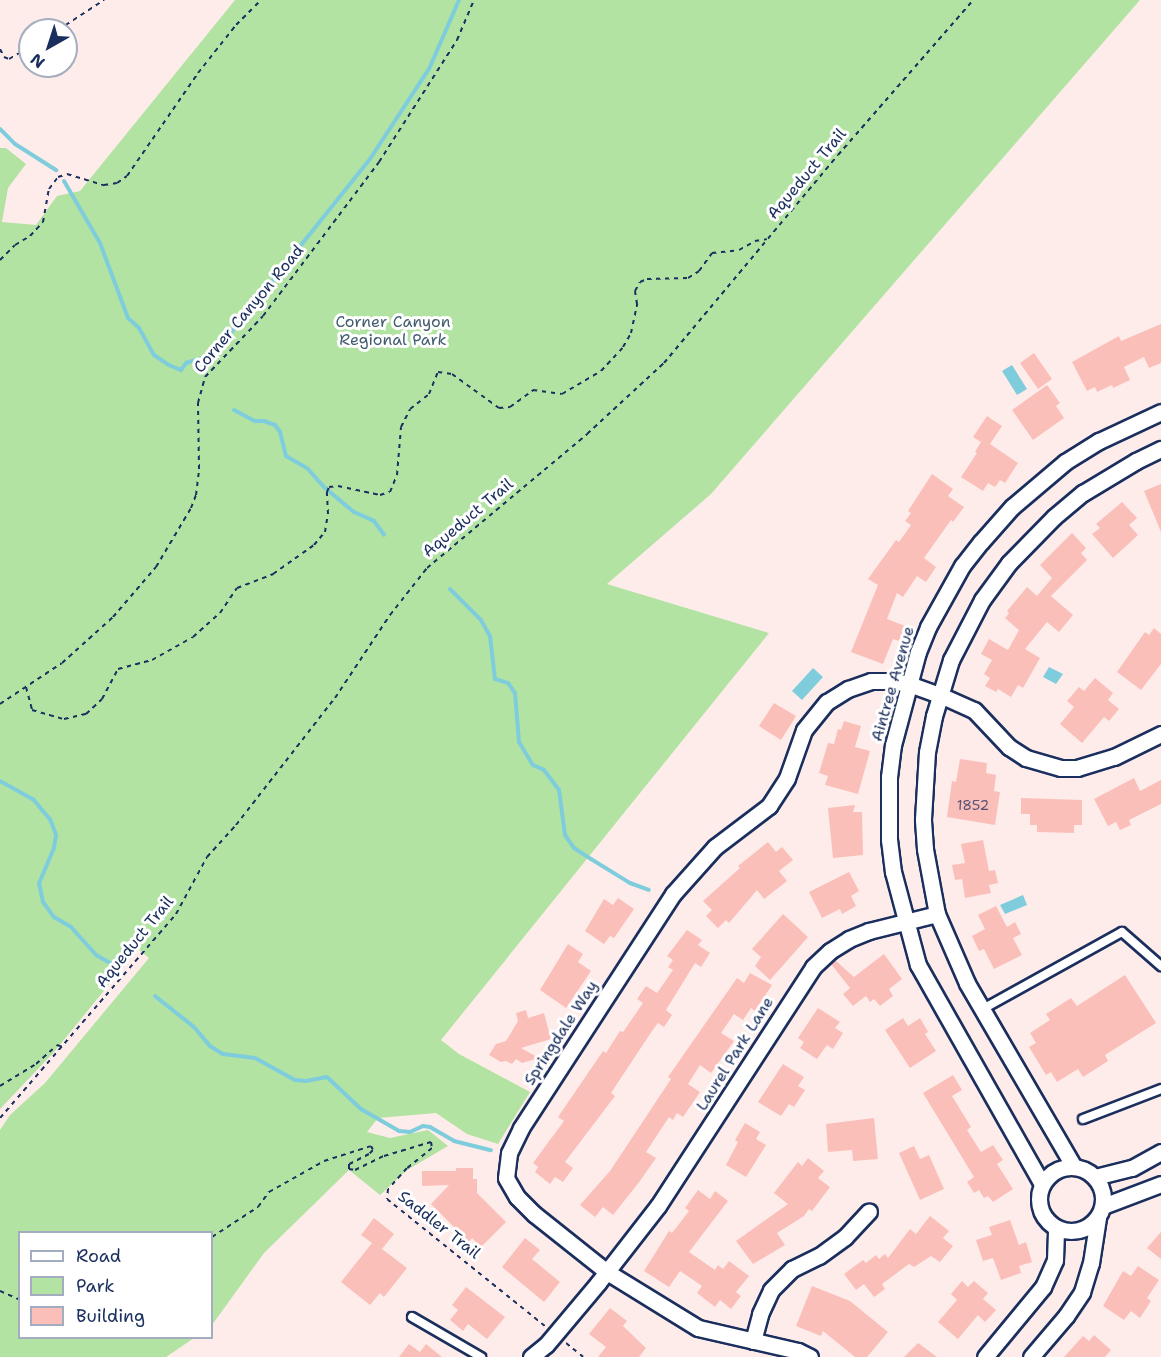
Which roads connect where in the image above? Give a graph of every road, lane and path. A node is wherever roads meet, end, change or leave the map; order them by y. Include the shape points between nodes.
1 (104, 0) edge
2 (261, 0) edge
3 (474, 0) edge
4 (973, 0) edge
5 (76, 18) edge
6 (0, 49) edge
7 (18, 54) edge
8 (767, 239) junction
9 (0, 260) edge
10 (1161, 412) edge
11 (1161, 449) edge
12 (909, 684) junction
13 (26, 687) junction
14 (940, 695) junction
15 (0, 704) edge
16 (1161, 734) edge
17 (937, 914) junction
18 (905, 922) junction
19 (1161, 966) edge
20 (981, 1010) junction
21 (63, 1047) junction
22 (0, 1086) edge
23 (1161, 1089) edge
24 (0, 1118) edge
25 (1083, 1119) dead end
26 (1161, 1152) edge
27 (1074, 1167) junction
28 (1095, 1177) junction
29 (1042, 1184) junction
30 (1161, 1184) edge
31 (869, 1211) dead end
32 (1101, 1212) junction
33 (1056, 1228) junction
34 (213, 1236) edge
35 (607, 1272) junction
36 (0, 1291) edge
37 (18, 1299) edge
38 (412, 1317) dead end
39 (555, 1334) junction
40 (753, 1341) junction
41 (482, 1357) edge
42 (531, 1357) edge
43 (583, 1357) edge
44 (810, 1357) edge
45 (985, 1357) edge
46 (1031, 1357) edge

1 - 5 path
2 - 9 path via 198,73 128,176 104,185 67,174 58,177 49,189 43,222
3 - 13 path, Corner Canyon Road via 457,40 379,162 263,316 205,377 198,403 200,469 196,495 156,567 113,617 62,663
4 - 8 path, Aqueduct Trail
6 - 7 path via 9,59
8 - 13 path via 739,250 712,254 688,278 640,282 635,291 637,304 631,333 623,347 601,371 562,394 532,390 515,405 499,408 452,374 438,372 429,394 410,409 401,427 397,475 390,492 380,495 329,487 322,539 273,574 237,588 220,613 194,637 152,660 118,669 102,699 86,714 64,719 32,710
8 - 21 path, Aqueduct Trail via 664,363 587,434 428,568 390,615 335,698 207,857 176,914
10 - 12 street, Aintree Avenue via 1065,462 998,523 943,598 918,652
11 - 14 street via 1083,493 1009,563 966,629
12 - 14 street, Springdale Way
12 - 18 street, Aintree Avenue via 893,745 888,807 893,872
12 - 35 street, Springdale Way via 871,681 848,688 827,702 804,730 787,778 770,806 715,847 673,894 521,1128 509,1153 506,1178 517,1197
13 - 15 path, Corner Canyon Road
14 - 16 street, Springdale Way via 974,710 1009,747 1043,765 1077,768 1095,764 1131,751
14 - 17 street via 927,752 923,819
17 - 18 street, Laurel Park Lane
17 - 20 street
18 - 29 street, Aintree Avenue via 923,975
18 - 35 street, Laurel Park Lane via 849,939 813,967 658,1206
19 - 20 lane via 1122,932
20 - 27 street
21 - 22 path via 57,1046
21 - 24 path, Aqueduct Trail
23 - 25 lane
26 - 28 street via 1132,1168
27 - 28 street
27 - 29 street via 1055,1171
28 - 32 street via 1103,1191
29 - 33 street via 1039,1204 1048,1222
30 - 32 street
31 - 40 street via 845,1237 792,1269 771,1290
32 - 33 street via 1091,1225 1074,1232
32 - 46 street via 1082,1292
33 - 45 street via 1055,1260 1047,1280
34 - 39 path, Saddler Trail via 258,1207 269,1192 324,1161 371,1146 369,1154 350,1164 349,1169 355,1170 430,1142 432,1148 388,1189 387,1199
35 - 39 street, Laurel Park Lane
35 - 40 street, Springdale Way via 698,1328
36 - 37 path
38 - 41 lane
39 - 42 street, Laurel Park Lane
39 - 43 path, Saddler Trail
40 - 44 street, Springdale Way

